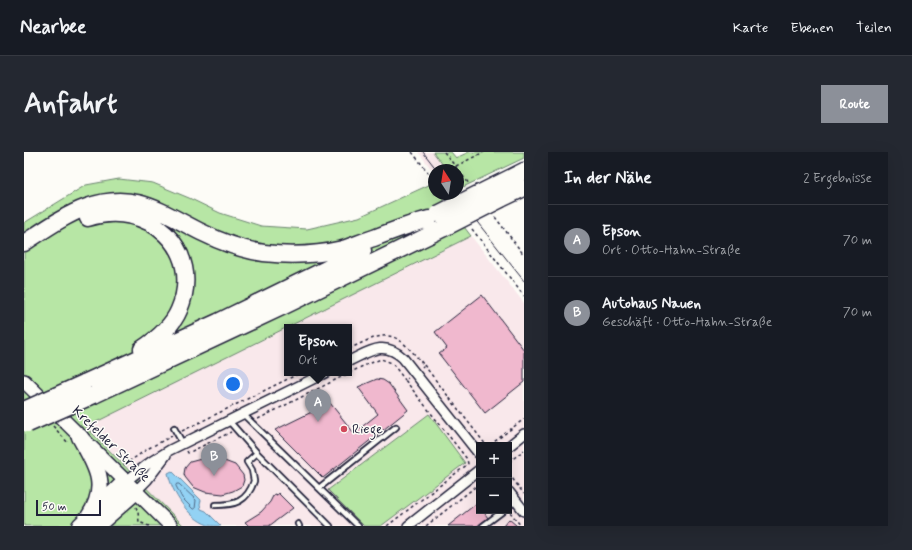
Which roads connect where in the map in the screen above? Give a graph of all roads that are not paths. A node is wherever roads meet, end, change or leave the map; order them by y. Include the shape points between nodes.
1 (524, 172) edge
2 (524, 188) edge
3 (498, 193) junction
4 (437, 220) junction
5 (24, 243) edge
6 (24, 254) edge
7 (352, 360) edge
8 (320, 376) edge
9 (26, 383) edge
10 (89, 389) junction
11 (243, 414) junction
12 (229, 421) junction
13 (25, 422) edge
14 (174, 428) dead end
15 (396, 428) dead end
16 (524, 434) edge
17 (77, 443) junction
18 (183, 444) junction
19 (512, 444) edge
20 (170, 450) junction
21 (476, 450) edge
22 (257, 453) junction
23 (476, 472) edge
24 (131, 486) junction
25 (319, 488) junction
26 (512, 503) edge
27 (215, 505) dead end
28 (523, 509) edge
29 (496, 514) edge
30 (88, 523) edge
31 (171, 526) edge
32 (330, 526) edge
33 (358, 526) edge
34 (408, 526) edge
35 (483, 526) edge

1 - 3 highway
2 - 3 highway
3 - 4 highway, bridge
4 - 5 highway via 342,249 310,254 277,254 254,251 220,241 152,207 115,201 82,209
4 - 10 highway via 270,313
6 - 10 highway via 74,224 96,215 112,213 134,215 148,221 166,234 177,249 184,271 184,289 179,310 172,322 160,335
7 - 21 street via 377,349 387,348 396,351
8 - 11 street
9 - 17 main road, Krefelder Straße
10 - 13 highway, bridge
11 - 12 street
11 - 25 lane
12 - 18 street
12 - 22 lane
14 - 18 lane
15 - 25 lane
16 - 19 street
17 - 24 main road, Krefelder Straße
17 - 30 highway via 97,468 100,482 99,500
18 - 20 street
20 - 24 street via 152,461
20 - 24 street via 147,480
22 - 27 lane via 247,462 252,470 254,482 245,497 232,504
22 - 32 lane
23 - 34 street
24 - 30 highway
24 - 31 main road, Krefelder Straße
25 - 33 lane
26 - 28 street
29 - 35 lane

